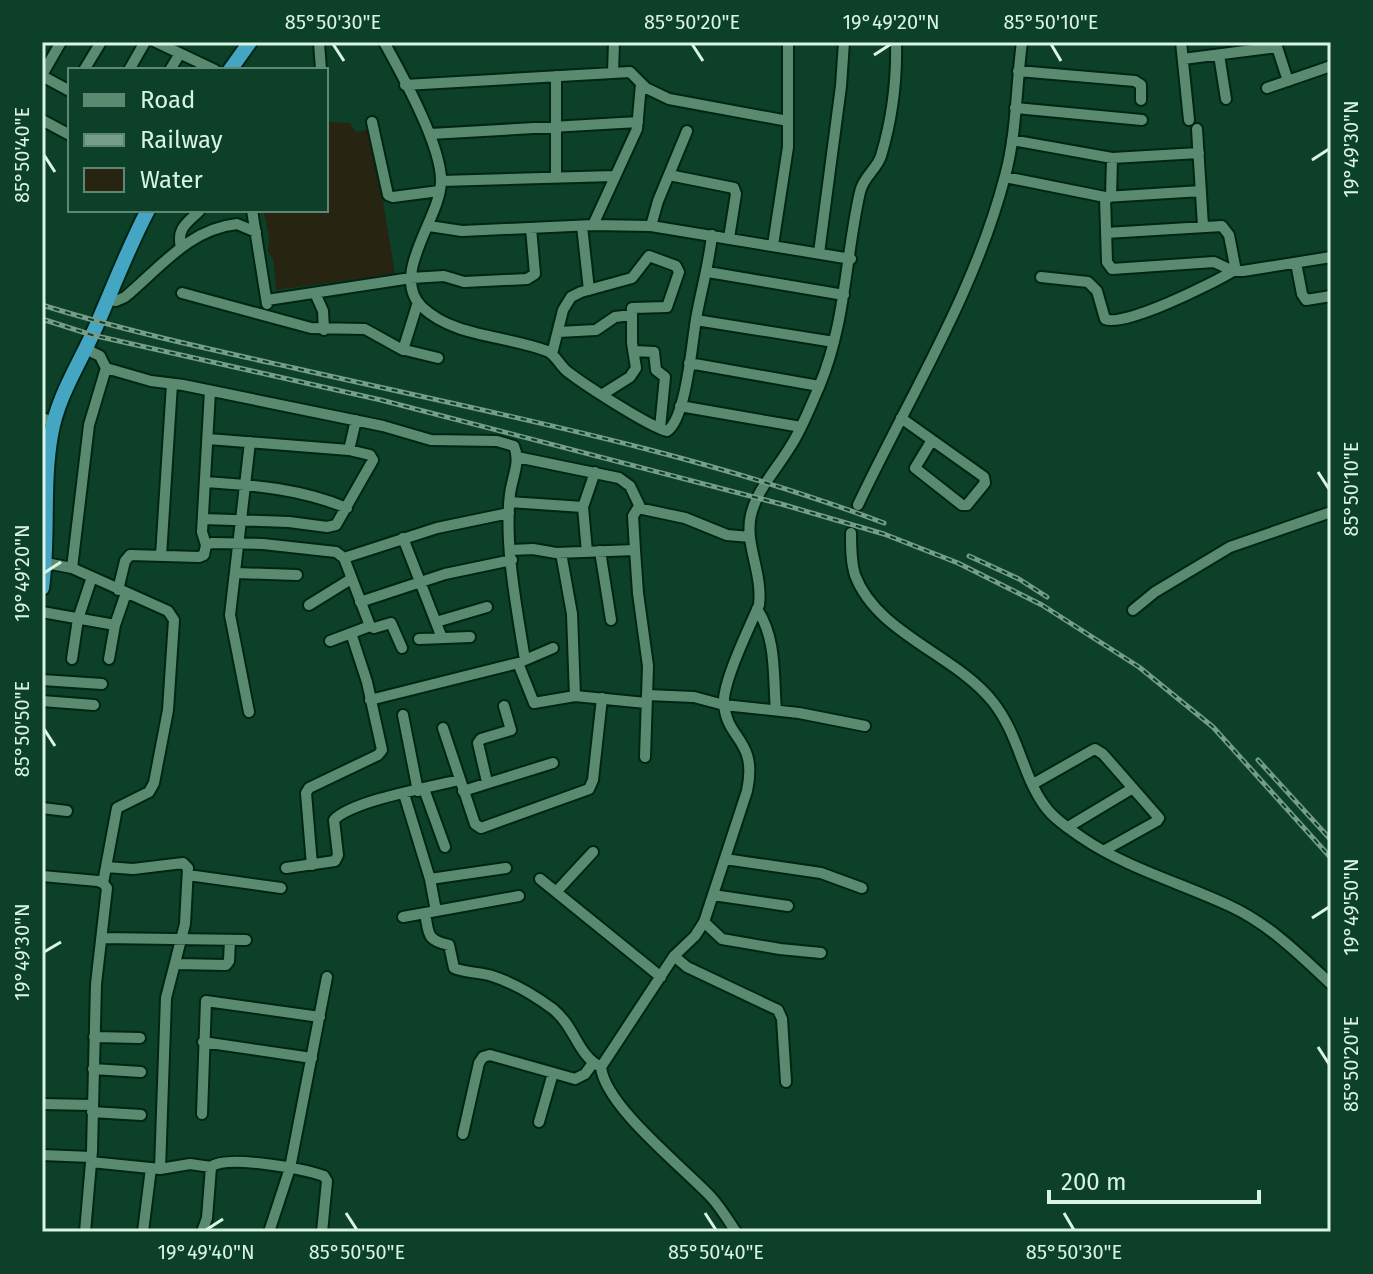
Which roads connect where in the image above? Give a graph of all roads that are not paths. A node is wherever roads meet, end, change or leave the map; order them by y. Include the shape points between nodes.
1 (61, 42) edge
2 (101, 42) edge
3 (145, 42) edge
4 (156, 42) edge
5 (250, 42) edge
6 (319, 42) edge
7 (384, 42) edge
8 (614, 42) edge
9 (788, 42) edge
10 (844, 42) edge
11 (896, 42) edge
12 (1022, 42) edge
13 (1181, 42) edge
14 (1205, 42) edge
15 (1252, 46) edge
16 (179, 55) junction
17 (1213, 55) junction
18 (1183, 59) junction
19 (1331, 66) edge
20 (85, 68) edge
21 (130, 68) edge
22 (171, 68) edge
23 (210, 68) edge
24 (231, 68) edge
25 (321, 68) edge
26 (1018, 71) junction
27 (613, 73) junction
28 (42, 75) edge
29 (556, 76) junction
30 (1288, 81) junction
31 (641, 84) junction
32 (405, 85) junction
33 (1267, 88) dead end
34 (68, 90) edge
35 (1226, 99) dead end
36 (1141, 100) dead end
37 (1015, 108) junction
38 (42, 120) edge
39 (1142, 120) dead end
40 (1189, 120) dead end
41 (788, 121) junction
42 (372, 122) dead end
43 (638, 122) junction
44 (557, 127) junction
45 (1197, 129) dead end
46 (687, 131) dead end
47 (68, 134) edge
48 (430, 134) junction
49 (1012, 140) junction
50 (1199, 153) junction
51 (1112, 158) junction
52 (669, 175) junction
53 (614, 176) junction
54 (1005, 177) junction
55 (556, 178) junction
56 (440, 186) junction
57 (1201, 191) junction
58 (1108, 197) junction
59 (147, 212) edge
60 (198, 212) edge
61 (252, 212) edge
62 (429, 226) junction
63 (588, 226) junction
64 (651, 226) junction
65 (1203, 226) junction
66 (531, 228) junction
67 (256, 232) junction
68 (1106, 233) junction
69 (712, 235) junction
70 (729, 238) junction
71 (773, 245) junction
72 (181, 247) junction
73 (819, 253) junction
74 (1331, 257) edge
75 (851, 259) junction
76 (1296, 263) junction
77 (1233, 271) junction
78 (708, 272) junction
79 (1041, 277) dead end
80 (411, 278) junction
81 (589, 290) junction
82 (182, 293) dead end
83 (315, 293) junction
84 (844, 295) junction
85 (1331, 296) edge
86 (107, 299) junction
87 (267, 300) junction
88 (418, 302) junction
89 (268, 314) junction
90 (632, 315) junction
91 (696, 320) junction
92 (324, 330) junction
93 (558, 332) junction
94 (834, 342) junction
95 (86, 349) junction
96 (403, 350) junction
97 (634, 351) junction
98 (552, 354) junction
99 (438, 358) dead end
100 (689, 363) junction
101 (106, 368) junction
102 (172, 384) junction
103 (819, 386) junction
104 (210, 391) junction
105 (603, 394) junction
106 (680, 406) junction
107 (901, 418) junction
108 (48, 420) edge
109 (356, 420) junction
110 (801, 427) junction
111 (660, 428) junction
112 (208, 439) junction
113 (932, 440) junction
114 (250, 442) junction
115 (349, 450) junction
116 (45, 453) edge
117 (517, 457) junction
118 (595, 472) junction
119 (205, 482) junction
120 (244, 484) junction
121 (858, 505) dead end
122 (509, 507) junction
123 (583, 507) junction
124 (347, 508) junction
125 (641, 509) junction
126 (1331, 512) edge
127 (203, 519) junction
128 (240, 520) junction
129 (851, 533) dead end
130 (750, 537) junction
131 (403, 538) junction
132 (238, 544) junction
133 (206, 545) junction
134 (635, 550) junction
135 (600, 551) junction
136 (587, 552) junction
137 (561, 553) junction
138 (512, 555) junction
139 (161, 556) junction
140 (344, 558) junction
141 (46, 563) junction
142 (72, 568) junction
143 (236, 573) junction
144 (297, 575) dead end
145 (92, 577) junction
146 (351, 579) junction
147 (421, 582) junction
148 (42, 588) edge
149 (122, 591) junction
150 (360, 602) junction
151 (309, 605) dead end
152 (487, 607) dead end
153 (757, 609) junction
154 (1133, 610) dead end
155 (42, 612) edge
156 (78, 619) junction
157 (611, 620) dead end
158 (436, 622) junction
159 (115, 625) junction
160 (370, 626) junction
161 (351, 633) junction
162 (470, 637) dead end
163 (442, 638) junction
164 (419, 639) dead end
165 (330, 641) dead end
166 (402, 648) dead end
167 (553, 648) dead end
168 (72, 659) dead end
169 (109, 659) dead end
170 (521, 661) junction
171 (42, 680) edge
172 (102, 684) dead end
173 (575, 696) junction
174 (602, 698) junction
175 (646, 699) junction
176 (370, 700) junction
177 (42, 701) edge
178 (94, 705) dead end
179 (724, 705) junction
180 (504, 706) dead end
181 (776, 710) junction
182 (249, 712) dead end
183 (403, 715) dead end
184 (865, 726) dead end
185 (443, 728) dead end
186 (645, 757) dead end
187 (553, 763) dead end
188 (487, 782) junction
189 (1033, 784) junction
190 (461, 785) junction
191 (1133, 788) junction
192 (421, 790) junction
193 (404, 794) junction
194 (42, 808) edge
195 (67, 811) dead end
196 (1068, 827) junction
197 (445, 847) dead end
198 (1105, 850) junction
199 (593, 852) dead end
200 (725, 859) junction
201 (312, 865) junction
202 (106, 867) junction
203 (286, 868) dead end
204 (506, 868) dead end
205 (188, 875) junction
206 (42, 876) edge
207 (430, 879) junction
208 (540, 879) dead end
209 (103, 883) junction
210 (281, 888) dead end
211 (862, 888) dead end
212 (556, 892) junction
213 (713, 895) junction
214 (519, 896) dead end
215 (788, 906) dead end
216 (431, 912) junction
217 (403, 917) dead end
218 (704, 922) junction
219 (102, 938) junction
220 (182, 940) junction
221 (230, 940) junction
222 (246, 940) dead end
223 (821, 953) dead end
224 (674, 956) junction
225 (176, 964) junction
226 (327, 977) dead end
227 (661, 977) junction
228 (1331, 984) edge
229 (320, 1017) junction
230 (94, 1037) junction
231 (140, 1038) dead end
232 (203, 1042) junction
233 (312, 1058) junction
234 (597, 1065) junction
235 (93, 1069) junction
236 (141, 1072) dead end
237 (553, 1073) junction
238 (786, 1082) dead end
239 (42, 1104) edge
240 (92, 1108) junction
241 (202, 1114) dead end
242 (141, 1115) dead end
243 (539, 1122) dead end
244 (463, 1134) dead end
245 (42, 1155) edge
246 (91, 1159) junction
247 (211, 1167) junction
248 (156, 1168) junction
249 (290, 1168) junction
250 (85, 1232) edge
251 (143, 1232) edge
252 (202, 1232) edge
253 (269, 1232) edge
254 (322, 1232) edge
255 (736, 1232) edge

1 - 28 street
2 - 20 street
3 - 21 street
4 - 16 street
5 - 24 highway
6 - 25 street
7 - 32 street
8 - 27 street
9 - 41 street
10 - 73 street
11 - 75 street via 894,97 882,154 860,190
12 - 26 street
13 - 18 street
14 - 17 street
15 - 17 street
15 - 30 street via 1277,47
16 - 22 street
16 - 23 street
17 - 18 street
17 - 35 street
18 - 40 street
19 - 30 street
26 - 36 street via 1135,81 1141,85
26 - 37 street
27 - 29 street
27 - 31 street via 634,73
28 - 34 street
29 - 32 street
29 - 44 street
30 - 33 street
31 - 41 street via 669,99
31 - 43 street
32 - 48 street
37 - 39 street
37 - 49 street
38 - 47 street
41 - 71 street
42 - 56 street via 388,195
43 - 44 street
43 - 53 street
44 - 48 street
44 - 55 street
45 - 50 street
46 - 52 street
48 - 56 street
49 - 51 street
49 - 54 street
50 - 51 street
50 - 57 street
51 - 58 street
52 - 64 street
52 - 70 street via 734,188
53 - 55 street
53 - 63 street
54 - 58 street
54 - 107 street via 982,250
55 - 56 street
56 - 62 street
57 - 58 street
57 - 65 street
58 - 68 street
59 - 86 highway
60 - 72 street via 184,224
61 - 67 street
62 - 66 street via 462,231
62 - 80 street
63 - 64 street
63 - 66 street
63 - 81 street
64 - 69 street
65 - 68 street
65 - 77 street via 1226,230
66 - 80 street via 535,274 530,278
67 - 72 street via 230,225
67 - 87 street
68 - 77 street via 1112,269 1214,262
69 - 70 street
69 - 78 street
70 - 71 street
71 - 73 street
72 - 86 street via 125,297
73 - 75 street
74 - 76 street
75 - 84 street
76 - 77 street
76 - 85 street via 1306,300
77 - 79 street via 1112,322 1105,319 1097,291 1088,282
78 - 84 street
78 - 91 street
80 - 83 street
80 - 88 street
81 - 90 street via 632,278 649,256 678,267 667,307 634,307
81 - 93 street via 567,302
82 - 89 street
83 - 87 street
83 - 92 street
84 - 94 street
86 - 95 highway
87 - 89 street
88 - 96 street
88 - 98 street via 461,329
89 - 92 street
90 - 93 street via 615,317 596,330
90 - 97 street
91 - 94 street
91 - 100 street
92 - 96 street via 365,329
93 - 98 street
94 - 103 street
95 - 101 street via 100,356
95 - 108 highway
96 - 99 street
97 - 105 street via 634,373
97 - 111 street via 654,352 656,370 665,377
98 - 105 street via 568,372
100 - 103 street
100 - 106 street
101 - 102 street
101 - 142 street via 89,425
102 - 104 street
102 - 139 street
103 - 110 street
104 - 109 street
104 - 112 street
105 - 111 street
106 - 110 street
106 - 111 street via 670,429
107 - 113 street
107 - 121 street
108 - 116 highway
109 - 115 street
109 - 117 street via 431,440 510,444
110 - 130 street via 751,513
112 - 114 street
112 - 119 street
113 - 113 street via 915,468 967,505 984,477
114 - 115 street
114 - 120 street
115 - 124 street via 373,460
116 - 141 highway
117 - 118 street
117 - 122 street
118 - 123 street
118 - 125 street via 625,481
119 - 120 street
119 - 127 street
120 - 124 street via 300,492
120 - 128 street
122 - 123 street
122 - 131 street
122 - 138 street
123 - 136 street
124 - 128 street via 339,522 327,527
125 - 130 street
125 - 134 street via 633,512
126 - 154 street via 1230,547
127 - 128 street
127 - 133 street
128 - 132 street
129 - 189 street via 854,572 864,592 890,622 960,671 992,701 1012,730
130 - 153 street via 760,580
131 - 140 street
131 - 147 street
132 - 133 street
132 - 140 street via 317,549
132 - 143 street
133 - 139 street via 199,557
134 - 135 street
134 - 175 street via 647,646
135 - 136 street
135 - 157 street
136 - 137 street
137 - 138 street via 533,549
137 - 173 street via 574,626
138 - 147 street
138 - 170 street
139 - 149 street via 127,557
140 - 146 street
141 - 142 street
141 - 148 highway
142 - 145 street
143 - 144 street
143 - 182 street via 230,615
145 - 149 street
145 - 156 street
146 - 150 street
146 - 151 street
147 - 150 street
147 - 158 street
149 - 159 street
149 - 202 street via 168,611 175,625 168,710 154,783 149,792 117,808
150 - 160 street
152 - 158 street
153 - 179 street
153 - 181 street via 772,647
155 - 156 street
156 - 159 street
156 - 168 street
158 - 163 street
159 - 169 street
160 - 161 street
160 - 166 street via 391,623
161 - 165 street
161 - 176 street
162 - 163 street
163 - 164 street
167 - 170 street
170 - 173 street via 534,703
170 - 176 street
171 - 172 street
173 - 174 street
174 - 175 street
174 - 190 street via 589,789 478,829
175 - 179 street via 694,697
175 - 186 street
176 - 201 street via 381,753 306,793
177 - 178 street
179 - 181 street
179 - 200 street via 750,764
180 - 188 street via 511,730 478,743
181 - 184 street
183 - 192 street
185 - 190 street
187 - 188 street
188 - 190 street
189 - 191 street via 1095,749
189 - 196 street via 1050,812
190 - 192 street
191 - 196 street
191 - 198 street via 1158,820
192 - 193 street
192 - 197 street
193 - 201 street via 335,818 337,858
193 - 207 street
194 - 195 street
196 - 198 street
198 - 228 street via 1244,913 1269,928
199 - 212 street
200 - 211 street via 821,873
200 - 213 street
201 - 203 street
202 - 205 street via 183,863
202 - 209 street
204 - 207 street
205 - 210 street
205 - 220 street
206 - 209 street
207 - 216 street
208 - 212 street
209 - 219 street via 107,892
212 - 227 street
213 - 215 street
213 - 218 street
214 - 216 street
216 - 217 street
216 - 234 street via 430,937 449,945 454,968 523,989 568,1024
218 - 223 street via 722,939
218 - 224 street
219 - 220 street
219 - 230 street
220 - 221 street
220 - 225 street
221 - 222 street
221 - 225 street via 226,965
224 - 227 street
224 - 238 street via 778,1010
225 - 248 street via 166,998
226 - 229 street
227 - 234 street
229 - 232 street via 209,1000
229 - 233 street
230 - 231 street
230 - 235 street
232 - 233 street
232 - 241 street
233 - 249 street
234 - 237 street via 579,1078
234 - 255 street via 621,1105 713,1199
235 - 236 street
235 - 240 street
237 - 243 street
237 - 244 street via 483,1057
239 - 240 street
240 - 242 street
240 - 246 street
245 - 246 street
246 - 248 street
246 - 250 street
247 - 248 street
247 - 249 street via 222,1161
247 - 252 street
248 - 251 street
249 - 253 street
249 - 254 street via 326,1178

